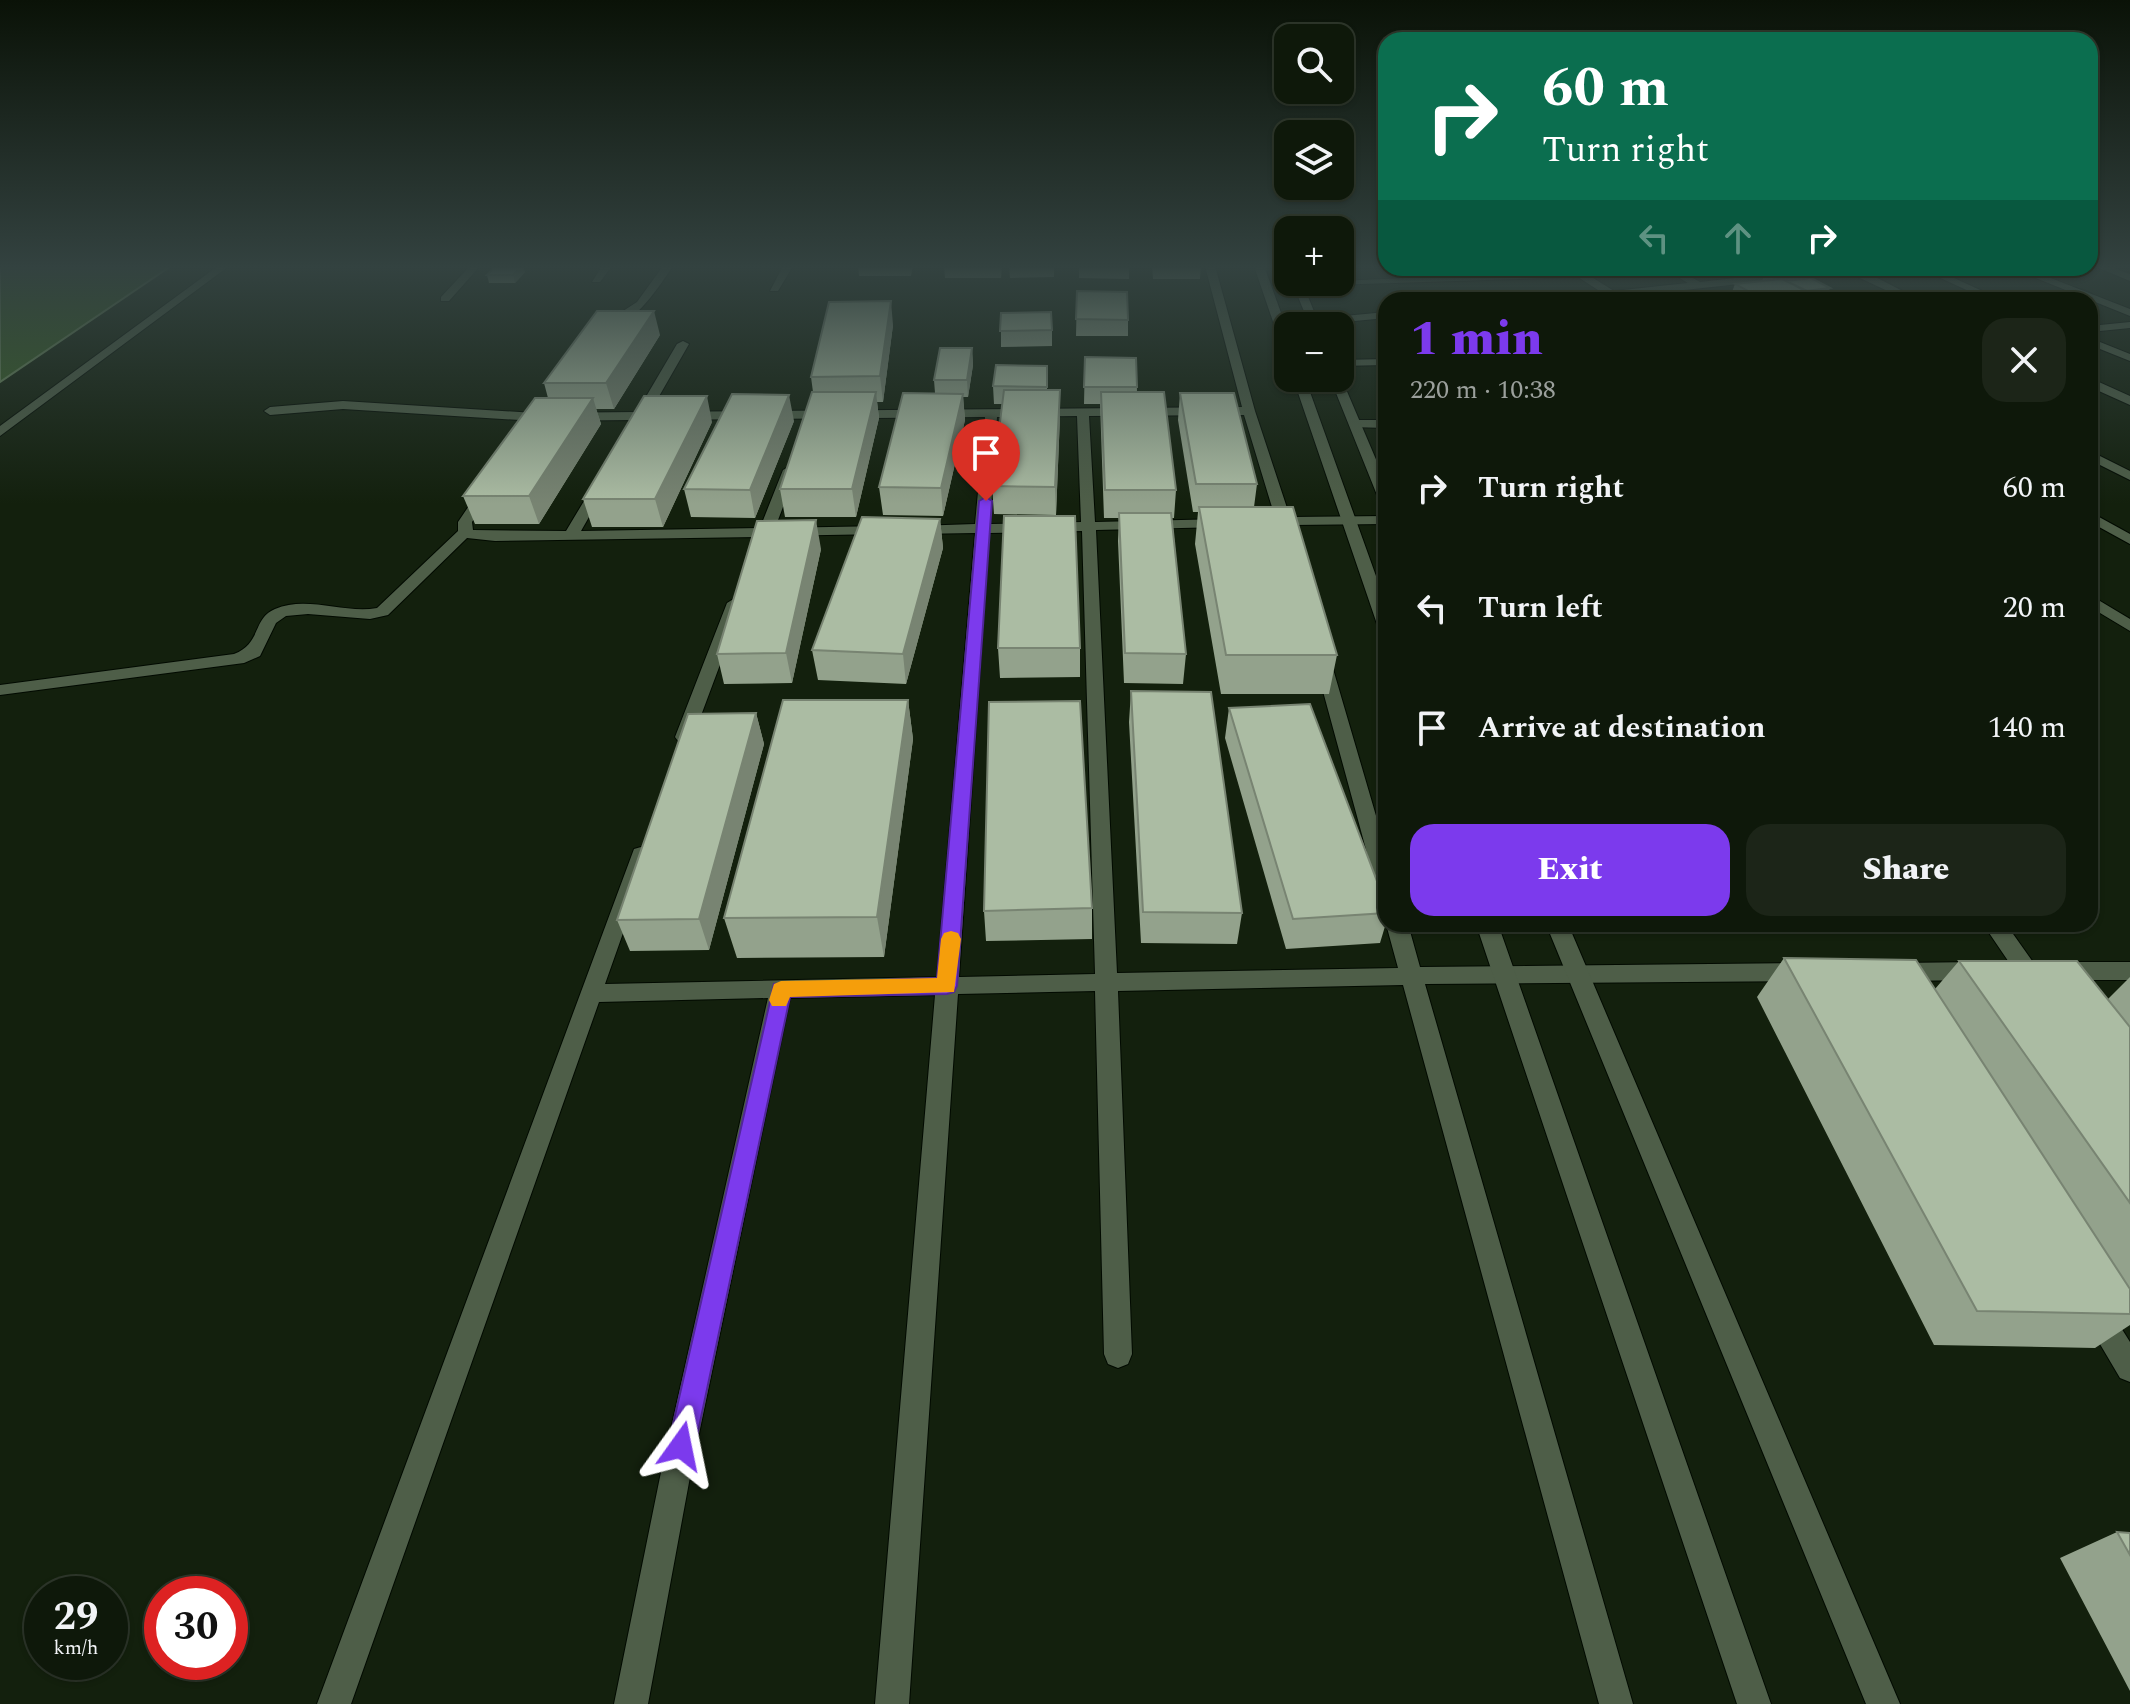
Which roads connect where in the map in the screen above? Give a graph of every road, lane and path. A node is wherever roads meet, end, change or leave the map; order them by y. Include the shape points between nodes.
1 (117, 346) edge
2 (682, 346) edge
3 (1231, 346) edge
4 (2101, 346) edge
5 (2130, 358) edge
6 (1378, 362) edge
7 (1354, 363) edge
8 (2098, 386) edge
9 (1304, 392) edge
10 (1342, 392) edge
11 (2130, 401) edge
12 (270, 411) dead end
13 (539, 411) junction
14 (1249, 411) junction
15 (1083, 413) junction
16 (991, 414) junction
17 (642, 416) junction
18 (810, 416) junction
19 (1355, 424) junction
20 (1378, 424) edge
21 (634, 429) edge
22 (526, 430) edge
23 (0, 432) edge
24 (2098, 459) edge
25 (2130, 476) edge
26 (1378, 477) edge
27 (491, 482) edge
28 (602, 482) edge
29 (1349, 520) junction
30 (1378, 520) edge
31 (1284, 521) junction
32 (2098, 521) edge
33 (1090, 527) junction
34 (768, 530) junction
35 (984, 530) junction
36 (466, 531) junction
37 (571, 535) junction
38 (2130, 540) edge
39 (1292, 550) edge
40 (755, 559) edge
41 (742, 588) edge
42 (1378, 604) edge
43 (2098, 605) edge
44 (2130, 626) edge
45 (1317, 639) edge
46 (0, 690) edge
47 (675, 761) edge
48 (648, 833) edge
49 (1378, 857) edge
50 (1399, 932) edge
51 (1490, 932) edge
52 (1560, 932) edge
53 (2000, 932) edge
54 (2027, 971) junction
55 (2130, 971) edge
56 (1814, 972) edge
57 (1576, 973) junction
58 (1504, 974) junction
59 (1412, 976) junction
60 (1108, 982) junction
61 (947, 986) junction
62 (781, 989) junction
63 (590, 993) junction
64 (1895, 998) edge
65 (2088, 1302) edge
66 (1118, 1354) dead end
67 (2130, 1368) edge
68 (334, 1704) edge
69 (631, 1704) edge
70 (892, 1704) edge
71 (1616, 1704) edge
72 (1754, 1704) edge
73 (1883, 1704) edge

1 - 23 street
2 - 17 street
3 - 14 street
4 - 5 street
6 - 7 street
8 - 11 street
9 - 29 street
10 - 19 street
12 - 13 street via 343,405
13 - 17 street
13 - 22 street
14 - 15 street
14 - 31 street
15 - 16 street
15 - 33 street
16 - 18 street
16 - 35 street
17 - 18 street
17 - 21 street
18 - 34 street
19 - 20 street
19 - 26 street
24 - 25 street
27 - 36 street via 465,522
28 - 37 street
29 - 30 street
29 - 31 street
29 - 42 street
31 - 33 street
31 - 39 street
32 - 38 street
33 - 35 street
33 - 60 street
34 - 35 street
34 - 37 street
34 - 40 street
35 - 61 street
36 - 37 street via 495,537
36 - 46 street via 382,612 285,613 271,620 254,652 238,659
41 - 47 street
43 - 44 street
45 - 49 street
48 - 63 street
50 - 59 street
51 - 58 street
52 - 57 street
53 - 54 street
54 - 55 street
54 - 64 street via 1878,972
56 - 57 street
57 - 58 street
57 - 73 street
58 - 59 street
58 - 72 street
59 - 60 street
59 - 71 street
60 - 61 street
60 - 66 street
61 - 62 street
61 - 70 street
62 - 63 street
62 - 69 street
63 - 68 street
65 - 67 street

